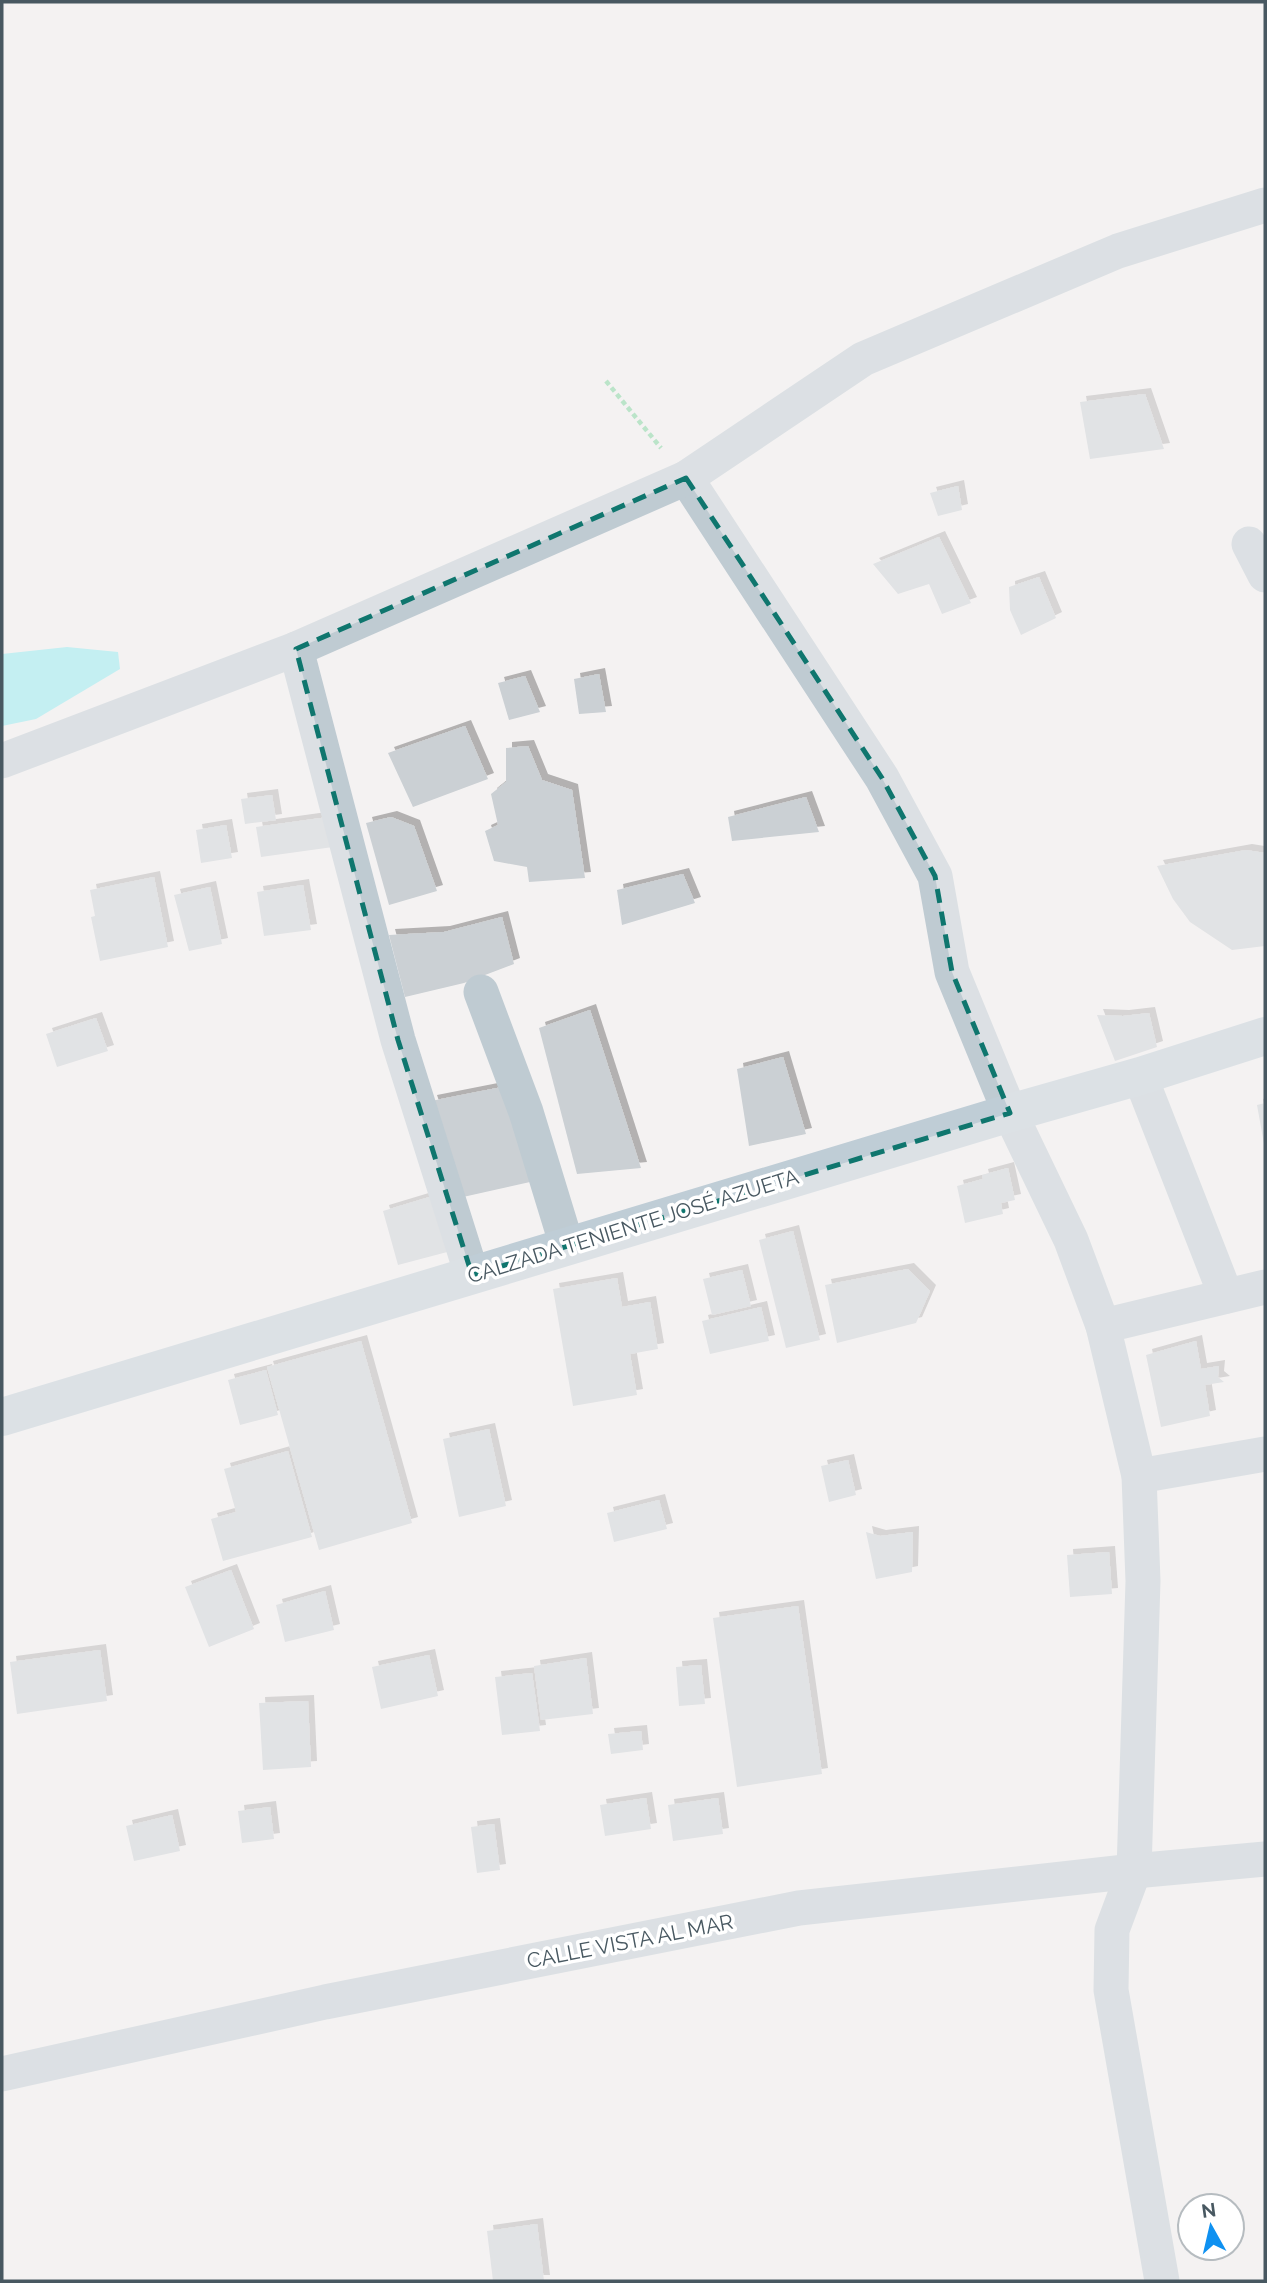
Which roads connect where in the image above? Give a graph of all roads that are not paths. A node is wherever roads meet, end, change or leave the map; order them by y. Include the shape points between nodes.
1 (1265, 205) edge
2 (685, 478) junction
3 (1249, 544) dead end
4 (1265, 575) edge
5 (296, 649) junction
6 (2, 761) edge
7 (481, 992) dead end
8 (1265, 1036) edge
9 (1140, 1076) junction
10 (1010, 1113) junction
11 (567, 1246) junction
12 (472, 1275) junction
13 (1265, 1287) edge
14 (1226, 1296) junction
15 (1103, 1326) junction
16 (2, 1417) edge
17 (1265, 1454) edge
18 (1139, 1476) junction
19 (1265, 1859) edge
20 (1134, 1871) junction
21 (2, 2074) edge
22 (1162, 2281) edge

1 - 2 street via 1118,251 863,359
2 - 5 street
2 - 10 street via 882,778 934,876 952,972
3 - 4 street
5 - 6 street
5 - 12 street via 398,1040
7 - 11 street via 526,1112
8 - 9 main road, CALZADA TENIENTE JOSÉ AZUETA
9 - 10 main road, CALZADA TENIENTE JOSÉ AZUETA
9 - 14 street
10 - 11 main road, CALZADA TENIENTE JOSÉ AZUETA
10 - 15 street via 1071,1240
11 - 12 main road, CALZADA TENIENTE JOSÉ AZUETA
12 - 16 main road, CALZADA TENIENTE JOSÉ AZUETA
13 - 14 street
14 - 15 street
15 - 18 street
17 - 18 street
18 - 20 street via 1143,1581
19 - 20 street, CALLE VISTA AL MAR
20 - 21 street, CALLE VISTA AL MAR via 799,1908 325,2002
20 - 22 street via 1112,1930 1111,1990

